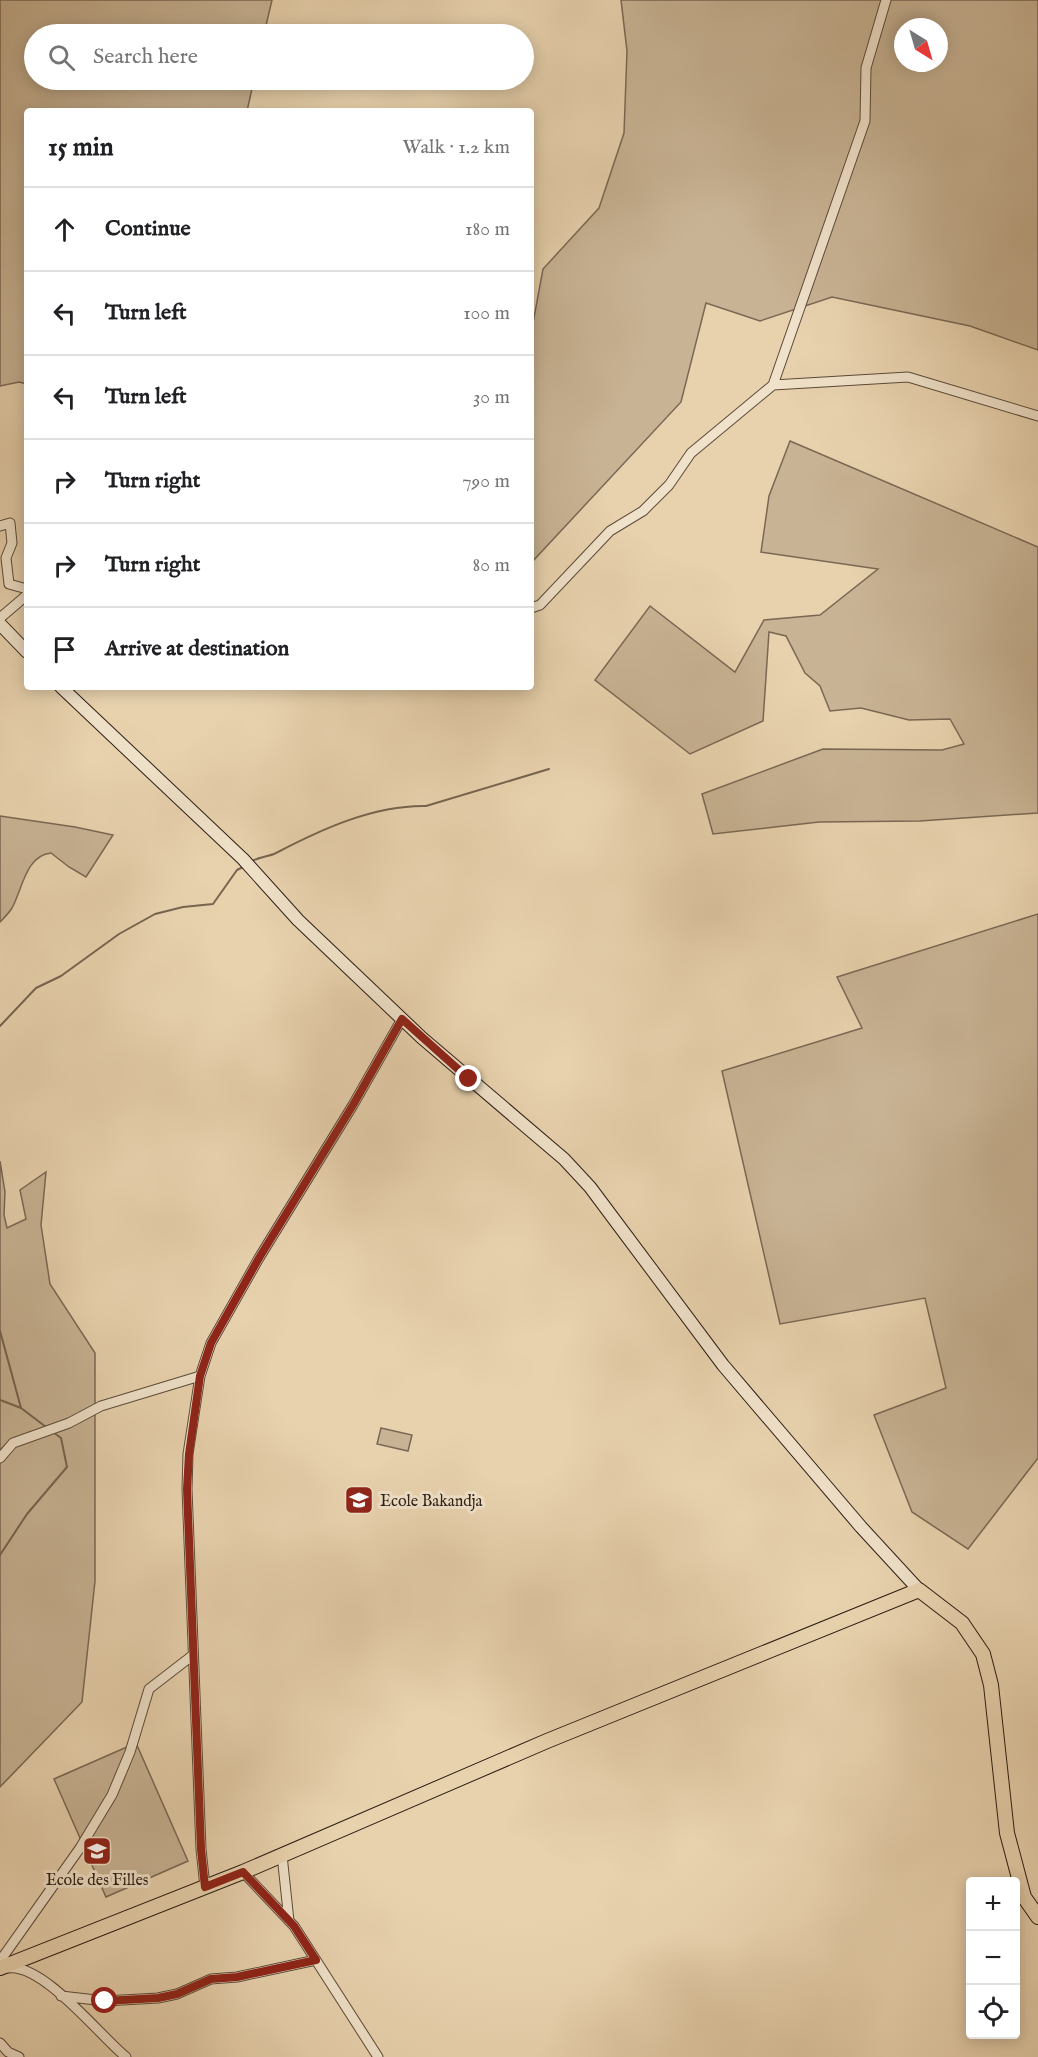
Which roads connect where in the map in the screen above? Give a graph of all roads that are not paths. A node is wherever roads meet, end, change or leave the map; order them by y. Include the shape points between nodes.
1 (886, 0) edge
2 (773, 385) junction
3 (1038, 416) edge
4 (0, 526) edge
5 (24, 588) edge
6 (24, 598) edge
7 (534, 607) edge
8 (0, 618) edge
9 (0, 624) edge
10 (24, 649) edge
11 (64, 690) edge
12 (402, 1019) junction
13 (200, 1376) junction
14 (0, 1458) edge
15 (919, 1590) junction
16 (193, 1656) junction
17 (282, 1855) junction
18 (243, 1872) junction
19 (205, 1887) junction
20 (1038, 1917) edge
21 (289, 1921) junction
22 (316, 1960) junction
23 (0, 1961) edge
24 (0, 1969) edge
25 (61, 1996) junction
26 (0, 2043) edge
27 (19, 2057) edge
28 (126, 2057) edge
29 (378, 2057) edge

1 - 2 street via 866,68 865,121
2 - 3 street via 908,377
2 - 7 street via 691,453 669,485 643,511 610,531
4 - 5 street via 10,523 12,543 6,558 9,584
6 - 8 street
9 - 10 main road
11 - 12 main road via 243,859 298,920
12 - 13 street via 231,1306 211,1343
12 - 15 main road via 564,1159 590,1187 723,1365
13 - 14 street via 101,1406 69,1423 13,1443
13 - 16 street via 187,1489
15 - 17 main road via 548,1741
15 - 20 main road via 962,1623 983,1654 992,1684 1007,1833 1024,1897
16 - 19 street
16 - 23 street via 148,1689 130,1752 112,1795 80,1848
17 - 18 main road
17 - 21 street
18 - 19 main road
18 - 21 street
19 - 24 main road
21 - 22 street
22 - 25 street via 211,1979 158,1998 105,2001
22 - 29 street
24 - 25 street via 17,1967 40,1977
25 - 28 street
26 - 27 street

